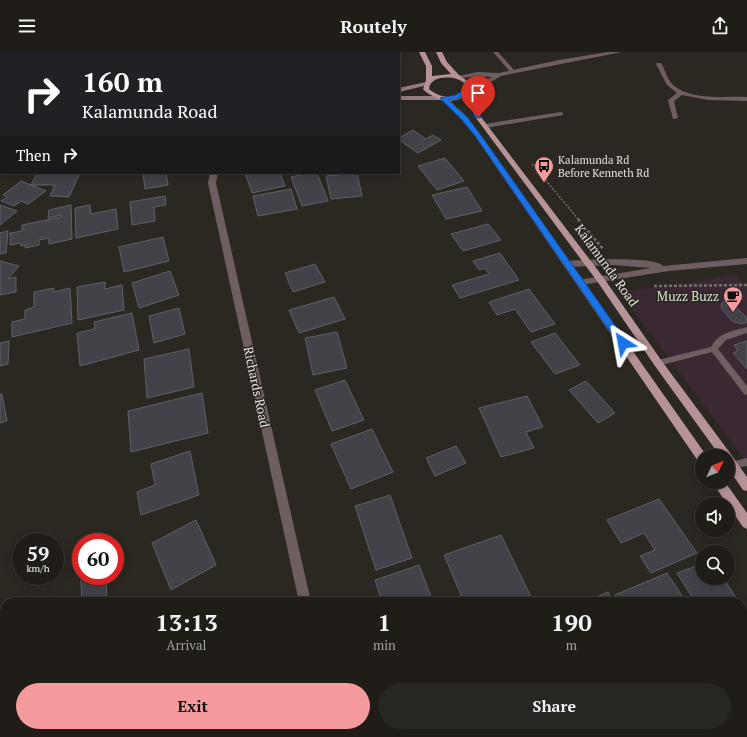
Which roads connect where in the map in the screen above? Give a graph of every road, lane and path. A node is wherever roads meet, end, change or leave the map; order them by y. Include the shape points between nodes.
1 (422, 52) edge
2 (439, 52) edge
3 (495, 52) edge
4 (618, 52) edge
5 (659, 64) dead end
6 (513, 72) junction
7 (500, 75) junction
8 (456, 76) junction
9 (427, 82) junction
10 (400, 90) edge
11 (466, 91) junction
12 (682, 92) junction
13 (400, 98) edge
14 (442, 98) junction
15 (747, 98) edge
16 (561, 114) dead end
17 (675, 118) dead end
18 (485, 126) junction
19 (214, 174) edge
20 (747, 261) edge
21 (588, 262) junction
22 (568, 264) junction
23 (669, 268) junction
24 (600, 278) junction
25 (581, 282) junction
26 (747, 285) edge
27 (648, 286) dead end
28 (747, 330) edge
29 (714, 349) junction
30 (658, 363) junction
31 (747, 392) edge
32 (696, 449) edge
33 (721, 449) edge
34 (735, 462) edge
35 (747, 462) edge
36 (735, 469) edge
37 (747, 486) edge
38 (723, 489) edge
39 (747, 524) edge
40 (304, 597) edge

1 - 9 main road via 429,66
2 - 8 main road, Kalamunda Road via 444,63
3 - 6 lane
4 - 6 street
5 - 12 street via 670,85
6 - 7 street
7 - 8 street
7 - 11 street
8 - 9 main road via 440,76
8 - 11 main road, Kalamunda Road via 465,80 468,86
9 - 10 street
9 - 14 main road via 426,88 429,92
11 - 14 main road via 454,98
11 - 18 main road, Kalamunda Road
12 - 15 street via 697,96
12 - 17 street via 671,100
13 - 14 street
14 - 22 main road via 465,118 478,135
16 - 18 lane
18 - 21 main road, Kalamunda Road
19 - 40 street, Richards Road via 212,183
20 - 23 street
21 - 22 street
21 - 23 street via 632,262
21 - 24 main road, Kalamunda Road
22 - 25 main road
23 - 24 street
24 - 25 street
24 - 30 main road, Kalamunda Road
25 - 32 main road
26 - 27 path
28 - 29 lane via 724,336
29 - 30 lane
29 - 31 lane
30 - 33 main road, Kalamunda Road
34 - 35 lane
36 - 37 main road
38 - 39 main road

